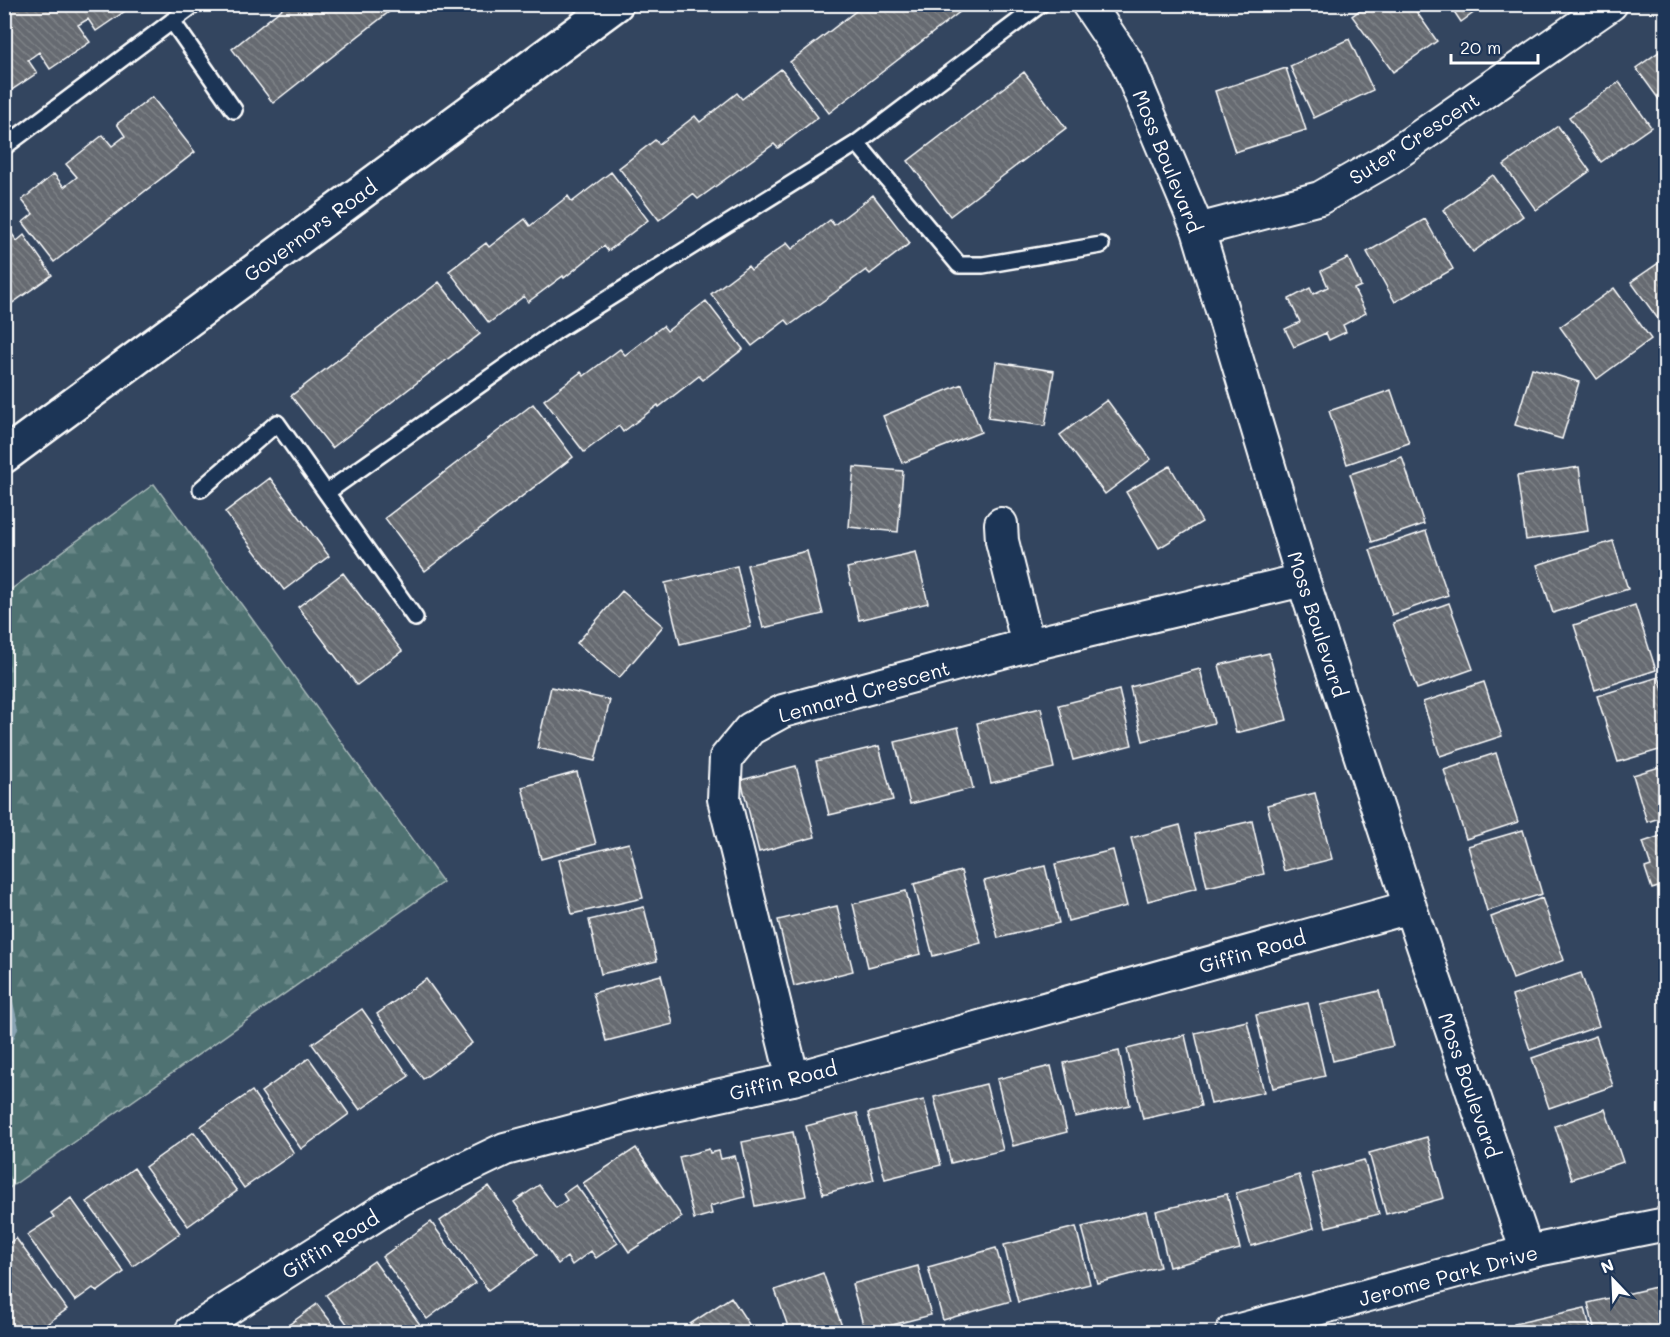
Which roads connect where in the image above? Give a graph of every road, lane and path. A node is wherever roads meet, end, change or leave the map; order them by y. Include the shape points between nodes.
1 (195, 4) edge
2 (616, 4) edge
3 (1041, 4) edge
4 (1088, 4) edge
5 (1611, 4) edge
6 (172, 21) junction
7 (234, 110) dead end
8 (857, 143) junction
9 (4, 147) edge
10 (1198, 230) junction
11 (1101, 245) dead end
12 (4, 456) edge
13 (201, 489) dead end
14 (327, 492) junction
15 (1000, 524) dead end
16 (1303, 580) junction
17 (415, 618) dead end
18 (1028, 645) junction
19 (1410, 907) junction
20 (793, 1079) junction
21 (1665, 1224) edge
22 (1527, 1252) junction
23 (192, 1332) edge
24 (1232, 1332) edge

1 - 6 lane
2 - 12 main road, Governors Road
3 - 8 lane
4 - 10 street, Moss Boulevard via 1127,62
5 - 10 street, Suter Crescent via 1388,159 1320,198
6 - 7 lane
6 - 9 lane
8 - 11 lane via 959,266
8 - 14 lane via 556,331
10 - 16 street, Moss Boulevard
13 - 14 lane via 277,423
14 - 17 lane
15 - 18 street
16 - 18 street, Lennard Crescent
16 - 19 street, Moss Boulevard
18 - 20 street, Lennard Crescent via 783,711 750,729 726,758 724,799
19 - 20 street, Giffin Road
19 - 22 street, Moss Boulevard
20 - 23 street, Giffin Road via 648,1111 505,1149 401,1199
21 - 22 street, Jerome Park Drive
22 - 24 street, Jerome Park Drive

